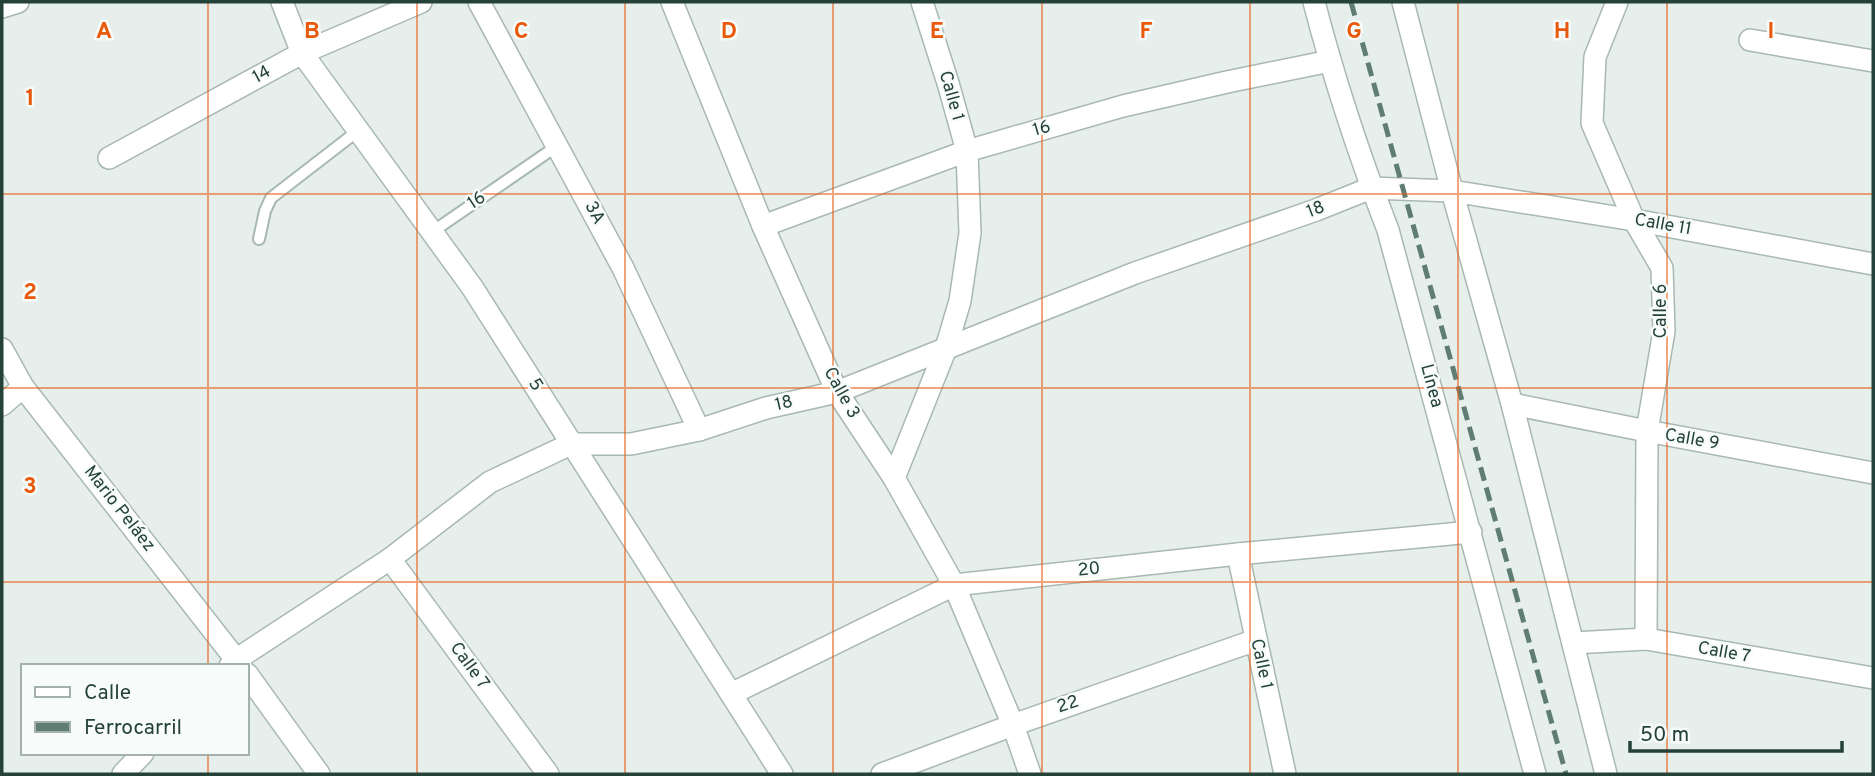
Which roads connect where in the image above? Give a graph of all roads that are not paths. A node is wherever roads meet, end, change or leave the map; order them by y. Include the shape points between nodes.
1 (18, 2) edge
2 (282, 2) edge
3 (421, 2) edge
4 (479, 2) edge
5 (672, 2) edge
6 (922, 2) edge
7 (1314, 2) edge
8 (1403, 2) edge
9 (1616, 2) edge
10 (2, 8) edge
11 (1750, 40) dead end
12 (302, 53) junction
13 (1330, 61) junction
14 (1873, 61) edge
15 (359, 130) junction
16 (557, 146) junction
17 (967, 151) junction
18 (109, 158) dead end
19 (1371, 188) junction
20 (1452, 191) junction
21 (1634, 220) junction
22 (763, 226) junction
23 (432, 232) junction
24 (259, 239) dead end
25 (1873, 264) edge
26 (946, 348) junction
27 (2, 349) edge
28 (23, 387) junction
29 (837, 391) junction
30 (1512, 404) junction
31 (2, 405) edge
32 (699, 430) junction
33 (1647, 432) junction
34 (571, 444) junction
35 (1873, 473) edge
36 (894, 478) junction
37 (1471, 532) junction
38 (1238, 554) junction
39 (390, 559) junction
40 (954, 585) junction
41 (1646, 639) junction
42 (1256, 640) junction
43 (1573, 643) junction
44 (237, 664) edge
45 (242, 664) edge
46 (248, 678) edge
47 (1873, 678) edge
48 (731, 694) junction
49 (1013, 725) junction
50 (142, 755) edge
51 (123, 774) edge
52 (318, 774) edge
53 (548, 774) edge
54 (782, 774) edge
55 (881, 774) edge
56 (1030, 774) edge
57 (1285, 774) edge
58 (1535, 774) edge
59 (1606, 774) edge

1 - 10 street
2 - 12 street, 5
3 - 12 street, 14
4 - 16 street, 3A
5 - 22 street, Calle 3
6 - 17 street, Calle 1
7 - 13 street, Línea
8 - 20 street
9 - 21 street, Calle 6 via 1595,57 1592,122
11 - 14 street
12 - 15 street, 5
12 - 18 street, 14
13 - 17 street, 16 via 1123,106
13 - 19 street, Línea
15 - 23 street, 5
15 - 24 lane via 271,198
16 - 23 lane, 16
16 - 32 street, 3A via 623,268
17 - 22 street, 16
17 - 26 street, Calle 1 via 970,233 960,301
19 - 20 street, Calle 11
19 - 26 street, 18 via 1135,273
19 - 37 street, Línea via 1388,230
20 - 21 street, Calle 11
20 - 30 street
21 - 25 street, Calle 11
21 - 33 street, Calle 6 via 1661,268 1664,331
22 - 29 street, Calle 3
23 - 34 street, 5
26 - 29 street, 18
26 - 36 street, Calle 1
27 - 28 street, Mario Peláez
28 - 31 street
28 - 44 street, Mario Peláez
29 - 32 street, 18
29 - 36 street, Calle 3
30 - 33 street, Calle 9
30 - 43 street
32 - 34 street, 18 via 632,444
33 - 35 street, Calle 9
33 - 41 street, Calle 6
34 - 39 street, 18 via 489,482
34 - 48 street, 5
36 - 40 street, Calle 3
37 - 38 street, 20
37 - 58 street, Línea
38 - 40 street, 20
38 - 42 street, Calle 1
39 - 45 street, 18
39 - 53 street, Calle 7
40 - 48 street, 20
40 - 49 street, Calle 3
41 - 43 street, Calle 7
41 - 47 street, Calle 7
42 - 49 street, 22
42 - 57 street, Calle 1
43 - 59 street
46 - 52 street, Mario Peláez
48 - 54 street, 5
49 - 55 street, 22
49 - 56 street, Calle 3
50 - 51 street

